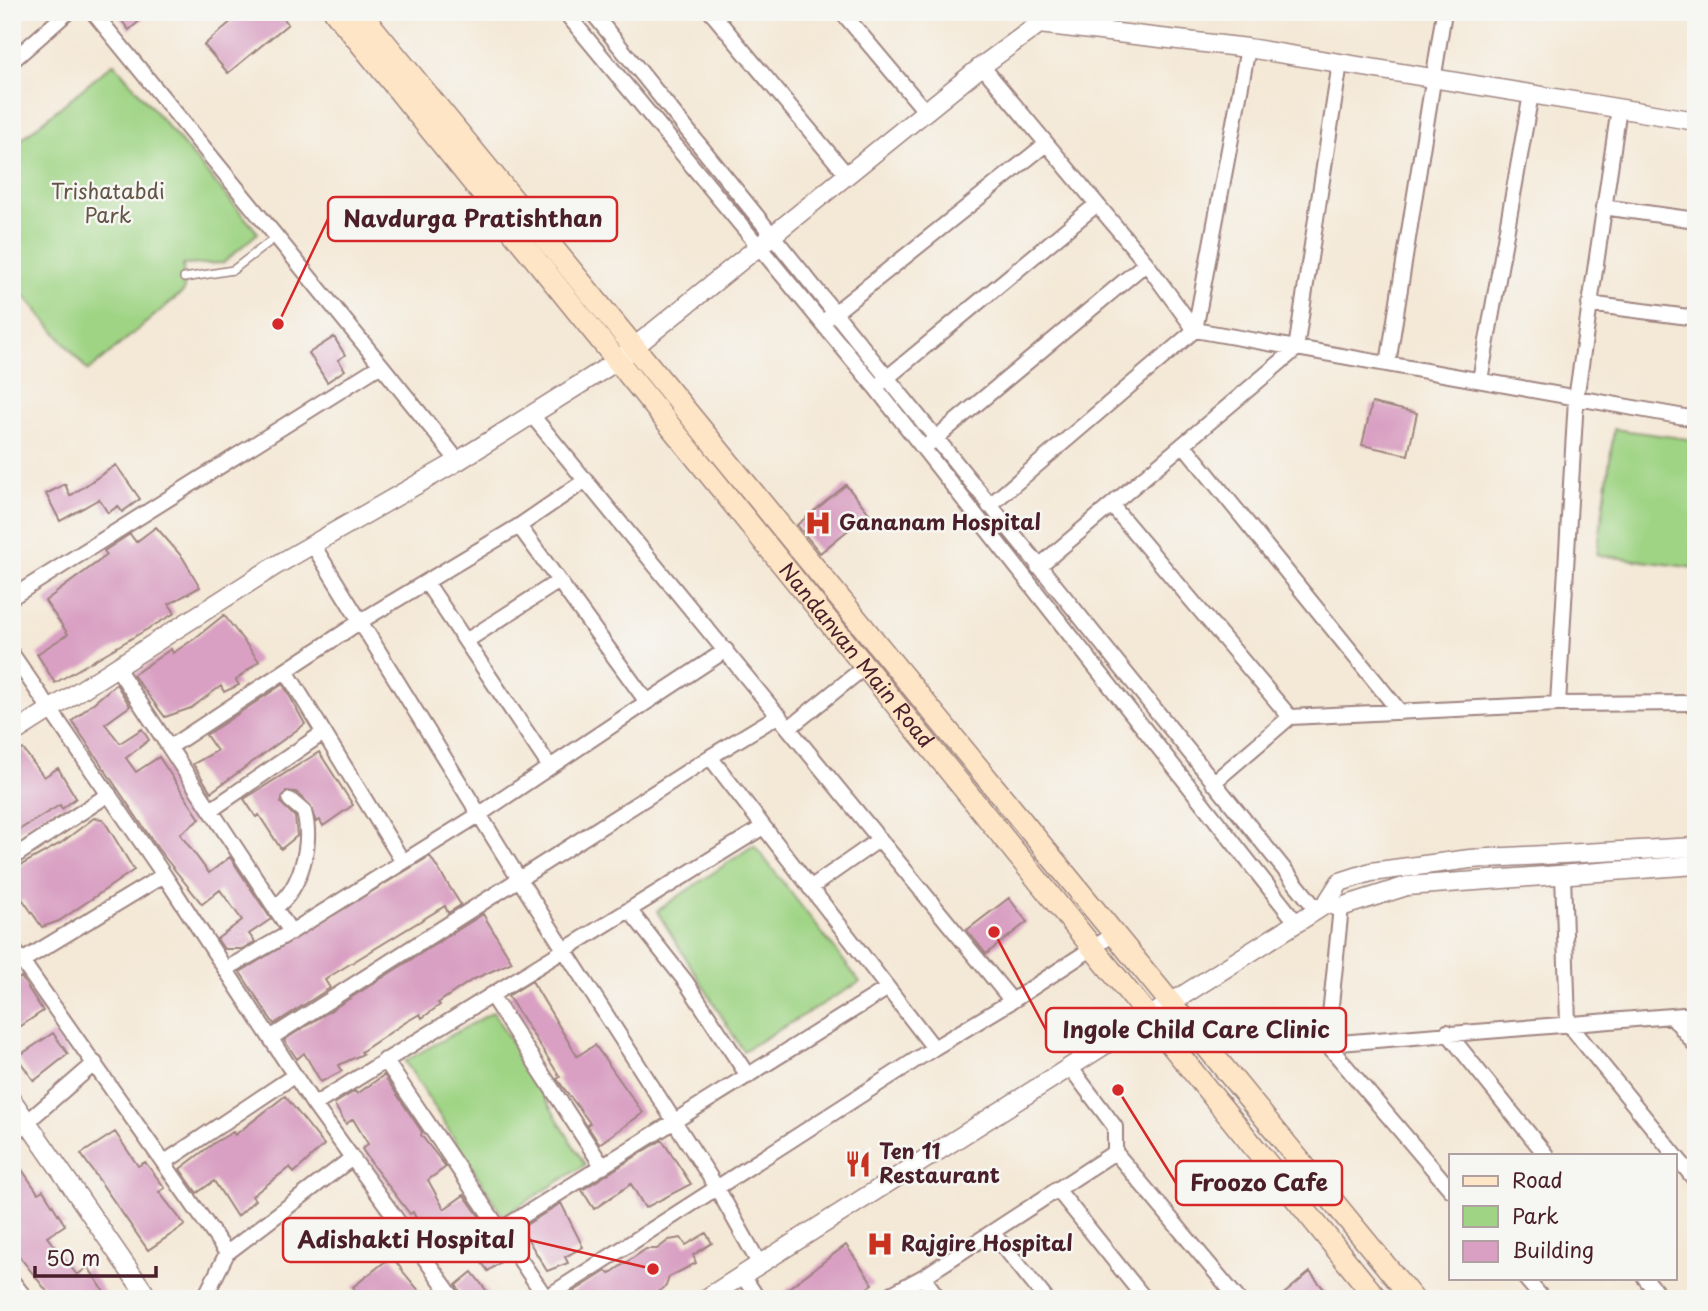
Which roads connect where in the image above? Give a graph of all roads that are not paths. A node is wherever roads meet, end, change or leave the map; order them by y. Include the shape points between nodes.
1 (68, 12) edge
2 (93, 12) edge
3 (335, 12) edge
4 (360, 12) edge
5 (565, 12) edge
6 (592, 12) edge
7 (711, 12) edge
8 (842, 12) edge
9 (1444, 12) edge
10 (1040, 18) edge
11 (1248, 48) junction
12 (12, 61) edge
13 (1340, 63) junction
14 (982, 66) junction
15 (1434, 78) junction
16 (1531, 94) junction
17 (1619, 108) junction
18 (926, 112) junction
19 (1696, 121) edge
20 (1046, 144) junction
21 (847, 175) junction
22 (1097, 204) junction
23 (1603, 207) junction
24 (1696, 220) edge
25 (775, 236) junction
26 (276, 237) junction
27 (760, 248) junction
28 (1146, 263) junction
29 (184, 278) dead end
30 (1589, 304) junction
31 (835, 312) junction
32 (1696, 318) edge
33 (821, 323) junction
34 (1195, 330) junction
35 (634, 347) junction
36 (1296, 349) junction
37 (617, 360) junction
38 (1388, 364) junction
39 (382, 365) junction
40 (888, 377) junction
41 (1480, 380) junction
42 (875, 387) junction
43 (1576, 399) junction
44 (531, 414) junction
45 (1696, 419) edge
46 (936, 438) junction
47 (1184, 445) junction
48 (924, 449) junction
49 (458, 461) junction
50 (586, 480) junction
51 (989, 506) junction
52 (1113, 507) junction
53 (519, 526) junction
54 (313, 545) junction
55 (1038, 567) junction
56 (559, 581) junction
57 (426, 582) junction
58 (12, 597) edge
59 (361, 621) junction
60 (466, 641) junction
61 (726, 650) junction
62 (12, 654) edge
63 (866, 666) junction
64 (117, 668) junction
65 (286, 671) junction
66 (647, 702) junction
67 (1696, 703) edge
68 (1558, 704) junction
69 (50, 708) junction
70 (1400, 712) junction
71 (779, 715) junction
72 (1290, 717) junction
73 (789, 728) junction
74 (323, 733) junction
75 (12, 734) edge
76 (170, 747) junction
77 (709, 757) junction
78 (550, 767) junction
79 (1213, 783) junction
80 (109, 794) junction
81 (290, 800) dead end
82 (211, 810) junction
83 (480, 814) junction
84 (763, 827) junction
85 (880, 839) junction
86 (1696, 847) edge
87 (12, 858) edge
88 (403, 862) junction
89 (1696, 864) edge
90 (1563, 875) junction
91 (164, 876) junction
92 (519, 879) junction
93 (810, 888) junction
94 (276, 907) junction
95 (1328, 907) junction
96 (630, 911) junction
97 (1296, 922) junction
98 (292, 932) junction
99 (1114, 934) junction
100 (12, 947) edge
101 (1095, 947) junction
102 (563, 948) junction
103 (22, 961) junction
104 (226, 969) junction
105 (888, 988) junction
106 (491, 995) junction
107 (1012, 1001) junction
108 (1171, 1003) junction
109 (1696, 1014) edge
110 (1672, 1016) junction
111 (1150, 1017) junction
112 (1568, 1023) junction
113 (1447, 1032) junction
114 (272, 1037) junction
115 (1327, 1044) junction
116 (1696, 1046) edge
117 (934, 1048) junction
118 (386, 1060) junction
119 (95, 1063) junction
120 (1070, 1067) junction
121 (295, 1075) junction
122 (748, 1076) junction
123 (12, 1100) edge
124 (314, 1105) junction
125 (675, 1122) junction
126 (28, 1123) junction
127 (12, 1135) edge
128 (1115, 1152) junction
129 (1545, 1154) edge
130 (1674, 1154) edge
131 (1676, 1156) edge
132 (352, 1158) junction
133 (164, 1162) junction
134 (603, 1167) junction
135 (1696, 1181) edge
136 (717, 1188) junction
137 (1449, 1188) edge
138 (1057, 1189) junction
139 (500, 1230) junction
140 (992, 1232) junction
141 (227, 1254) junction
142 (760, 1265) junction
143 (743, 1276) junction
144 (923, 1277) junction
145 (1527, 1280) edge
146 (1647, 1280) edge
147 (12, 1281) edge
148 (545, 1298) edge
149 (26, 1299) edge
150 (149, 1299) edge
151 (204, 1299) edge
152 (454, 1299) edge
153 (705, 1299) edge
154 (758, 1299) edge
155 (882, 1299) edge
156 (939, 1299) edge
157 (1046, 1299) edge
158 (1145, 1299) edge
159 (1238, 1299) edge
160 (1377, 1299) edge
161 (1413, 1299) edge
162 (1543, 1299) edge
163 (1662, 1299) edge

1 - 12 street
2 - 26 street
3 - 37 main road, Nandanvan Main Road
4 - 35 main road
5 - 27 street
6 - 25 street
7 - 21 street
8 - 18 street
9 - 15 street
10 - 11 street
10 - 14 street
11 - 13 street
11 - 34 street
13 - 15 street
13 - 36 street
14 - 18 street
14 - 20 street
15 - 16 street
15 - 38 street
16 - 17 street
16 - 41 street
17 - 19 street
17 - 23 street
18 - 21 street
20 - 22 street
20 - 31 street
21 - 25 street
22 - 28 street
22 - 40 street
23 - 24 street
23 - 30 street
25 - 27 street
25 - 31 street
26 - 29 lane via 233,270
26 - 39 street
27 - 33 street
27 - 35 street
28 - 34 street
28 - 46 street
30 - 32 street
30 - 43 street
31 - 33 street
31 - 40 street
33 - 42 street
34 - 36 street
34 - 51 street
35 - 37 street
35 - 99 main road
36 - 38 street
36 - 47 street
37 - 44 street
37 - 63 main road, Nandanvan Main Road
38 - 41 street
39 - 49 street
39 - 58 street
40 - 42 street
40 - 46 street
41 - 43 street
42 - 48 street
43 - 45 street
43 - 68 street
44 - 49 street
44 - 50 street
46 - 48 street
46 - 51 street
47 - 52 street
47 - 70 street
48 - 97 street
49 - 54 street
50 - 53 street
50 - 61 street
51 - 55 street
52 - 55 street
52 - 72 street
53 - 56 street
53 - 57 street
54 - 59 street
54 - 64 street
55 - 79 street
56 - 60 street
56 - 66 street
57 - 59 street
57 - 60 street
59 - 65 street
59 - 83 street
60 - 78 street
61 - 66 street
61 - 71 street
62 - 69 street
63 - 73 street
63 - 101 main road, Nandanvan Main Road
64 - 69 street
64 - 76 street
65 - 74 street
65 - 76 street
66 - 78 street
67 - 68 street
68 - 70 street
69 - 75 street
69 - 80 street
70 - 72 street
71 - 73 street
71 - 77 street
72 - 79 street
73 - 85 street
74 - 82 street
74 - 88 street
76 - 82 street
77 - 84 street
77 - 92 street
78 - 83 street
79 - 95 street
80 - 87 street
80 - 91 street
81 - 94 street via 304,811 307,845 293,890
82 - 94 street
83 - 88 street
83 - 92 street
84 - 93 street
84 - 96 street
85 - 93 street
85 - 107 street
86 - 95 street via 1470,859 1393,869 1340,882
88 - 98 street
89 - 90 street
90 - 95 street via 1407,886
90 - 112 street
91 - 103 street
91 - 104 street
92 - 102 street
92 - 114 street
93 - 105 street
94 - 98 street
95 - 97 street
95 - 115 street
96 - 102 street
96 - 122 street via 686,982
97 - 108 street
98 - 104 street
99 - 101 street
99 - 108 main road
100 - 103 street
101 - 107 street
101 - 111 main road, Nandanvan Main Road
102 - 106 street
102 - 125 street
103 - 119 street
104 - 114 street
105 - 117 street
105 - 122 street
106 - 118 street
106 - 134 street
107 - 117 street
108 - 111 street
108 - 161 main road
109 - 110 street
110 - 112 street
110 - 116 street
111 - 120 street
111 - 160 main road, Nandanvan Main Road
112 - 113 street
112 - 130 street
113 - 115 street
113 - 129 street
114 - 121 street
115 - 137 street
117 - 136 street
118 - 124 street
118 - 139 street
119 - 126 street
119 - 133 street
120 - 128 street via 1115,1127
120 - 142 street
121 - 124 street
121 - 133 street
122 - 125 street
123 - 126 street
124 - 132 street
125 - 134 street
125 - 136 street
126 - 127 street
126 - 150 street
128 - 138 street
128 - 159 street
131 - 135 street
132 - 141 street
132 - 152 street
133 - 141 street
134 - 139 street
136 - 142 street
136 - 148 street
138 - 140 street
138 - 158 street
139 - 148 street
140 - 144 street
140 - 157 street
141 - 151 street
142 - 143 street
143 - 153 street
143 - 154 street
144 - 155 street
144 - 156 street
145 - 162 street
146 - 163 street
147 - 149 street

